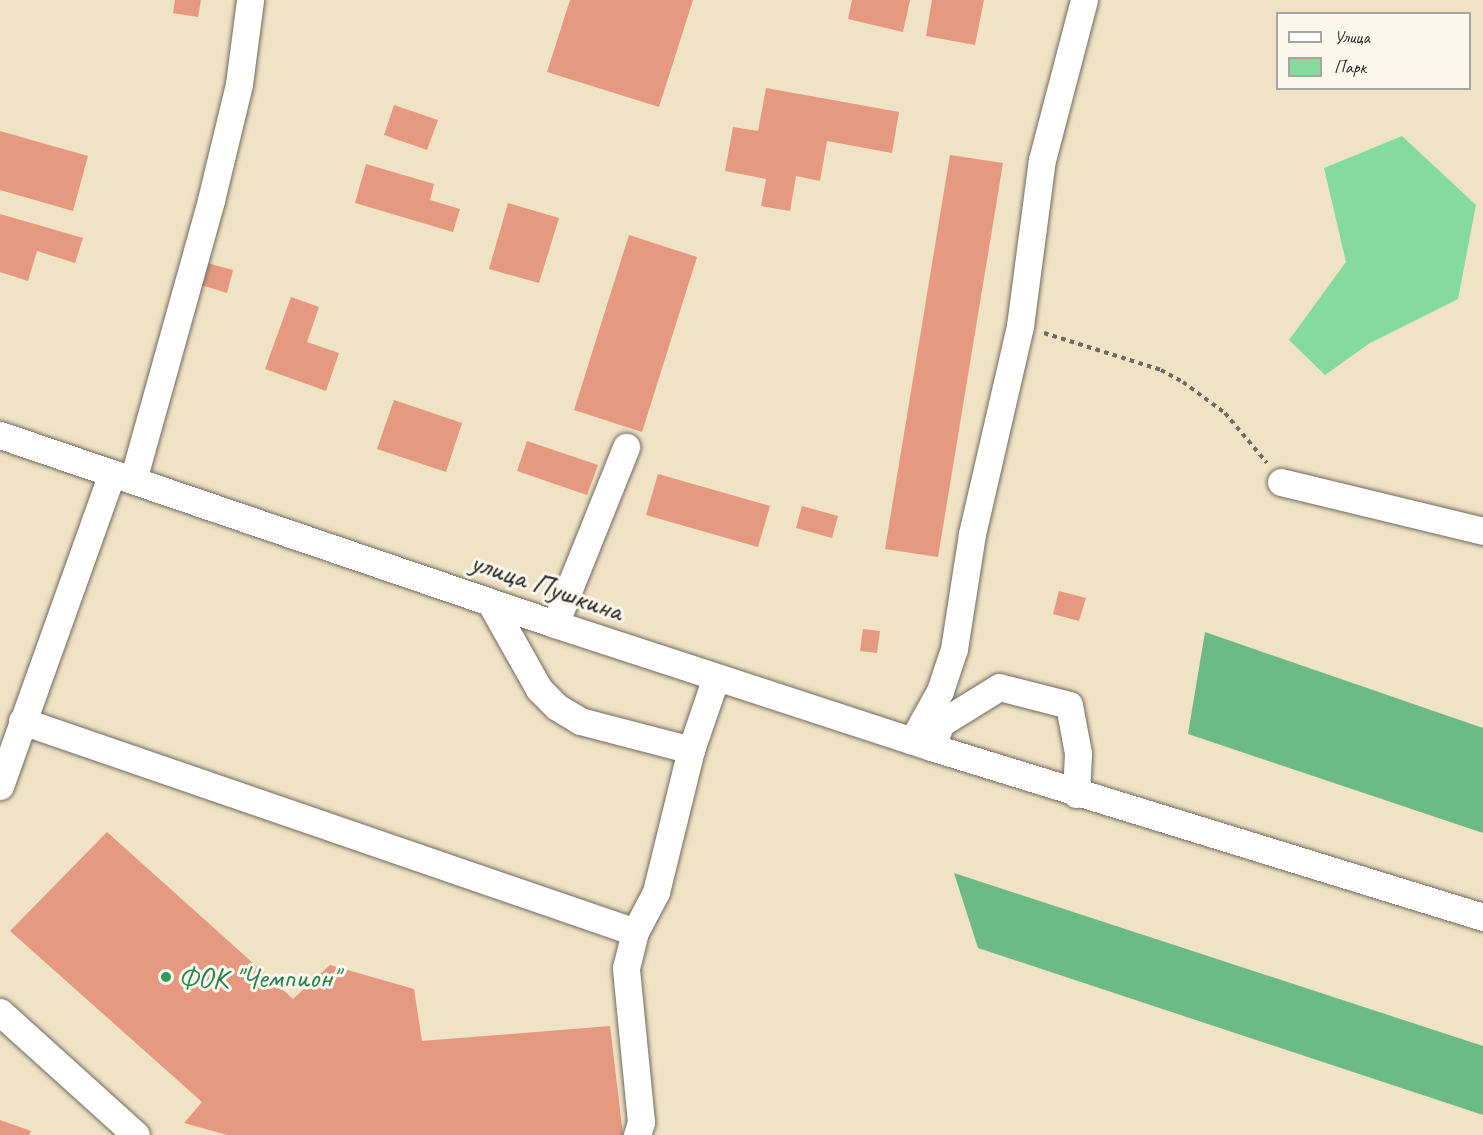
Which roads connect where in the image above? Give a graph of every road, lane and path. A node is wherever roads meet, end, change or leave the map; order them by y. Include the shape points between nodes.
1 (250, 0) edge
2 (1084, 0) edge
3 (1020, 326) junction
4 (0, 435) edge
5 (626, 447) dead end
6 (123, 477) junction
7 (1281, 482) joint
8 (1483, 531) edge
9 (490, 602) junction
10 (555, 624) junction
11 (716, 677) junction
12 (22, 721) junction
13 (922, 744) junction
14 (692, 750) junction
15 (0, 786) edge
16 (1076, 794) junction
17 (1483, 917) edge
18 (635, 932) junction
19 (0, 1012) edge
20 (136, 1135) edge
21 (637, 1135) edge

1 - 6 street via 239,84 212,200
2 - 3 street via 1042,160
3 - 7 path via 1161,370 1183,382 1245,433
3 - 13 street via 972,534 949,669
4 - 6 street, улица Пушкина
5 - 10 street
6 - 9 street, улица Пушкина
6 - 12 street
7 - 8 street
9 - 10 street, улица Пушкина
9 - 14 street via 539,689 556,707 580,721
10 - 11 street, улица Пушкина
11 - 13 street, улица Пушкина
11 - 14 street
12 - 15 street
12 - 18 street
13 - 16 street, улица Пушкина
13 - 16 street via 941,723 999,687 1069,705 1078,753
14 - 18 street via 656,892
16 - 17 street, улица Пушкина
18 - 21 street via 626,968 641,1122
19 - 20 street

